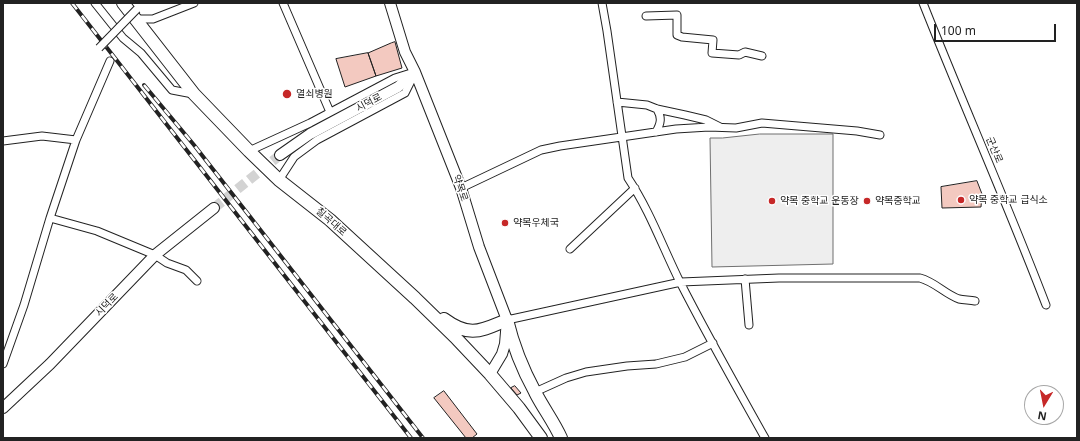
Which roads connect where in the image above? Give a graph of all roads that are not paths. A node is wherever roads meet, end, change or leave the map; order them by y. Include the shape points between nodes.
1 (95, 3) edge
2 (123, 3) edge
3 (194, 3) edge
4 (283, 3) edge
5 (390, 3) edge
6 (602, 3) edge
7 (923, 3) edge
8 (136, 14) junction
9 (646, 16) dead end
10 (99, 48) dead end
11 (762, 56) dead end
12 (110, 61) dead end
13 (415, 72) junction
14 (194, 94) junction
15 (617, 102) junction
16 (657, 109) junction
17 (330, 112) junction
18 (722, 128) junction
19 (656, 132) junction
20 (880, 135) dead end
21 (622, 137) junction
22 (76, 140) junction
23 (3, 141) edge
24 (249, 151) junction
25 (280, 156) tunnel mouth
26 (279, 180) junction
27 (461, 188) junction
28 (635, 188) junction
29 (214, 208) tunnel mouth
30 (50, 218) junction
31 (570, 248) dead end
32 (155, 255) junction
33 (746, 279) junction
34 (197, 281) dead end
35 (681, 282) junction
36 (415, 298) junction
37 (975, 301) dead end
38 (1046, 305) dead end
39 (507, 320) junction
40 (749, 325) dead end
41 (713, 343) junction
42 (3, 364) edge
43 (490, 374) junction
44 (535, 392) junction
45 (3, 408) edge
46 (541, 438) edge
47 (561, 438) edge
48 (765, 438) edge

1 - 14 street via 123,38 141,53 172,90
2 - 8 main road, 칠곡대로
3 - 8 street via 153,19
4 - 17 street
5 - 13 street, 약목로 via 405,52
6 - 15 street
7 - 38 street, 군산로
8 - 10 street, bridge
8 - 14 main road, 칠곡대로
9 - 11 street via 677,15 677,35 713,40 712,53 739,55 745,52
12 - 22 street
13 - 17 street via 395,78
13 - 25 street, 시덕로 via 398,87 310,134
13 - 26 street via 405,93 317,140 294,157
13 - 27 street, 약목로
14 - 24 main road, 칠곡대로
15 - 16 street
15 - 21 street
16 - 18 street via 706,120
16 - 19 street via 661,116 661,124
17 - 24 street
18 - 19 street
18 - 20 street via 762,123
19 - 21 street
21 - 27 street via 541,150
21 - 28 street via 628,178
22 - 23 street via 42,136
22 - 30 street
24 - 26 main road, 칠곡대로
26 - 36 main road, 칠곡대로 via 330,220
27 - 39 street, 약목로 via 479,247
28 - 31 street
28 - 35 street
29 - 32 street, 시덕로
30 - 32 street via 97,231
30 - 42 street
32 - 34 street via 186,270
32 - 45 street, 시덕로 via 50,364
33 - 35 street
33 - 37 street via 920,278 929,280 960,299
33 - 40 street
35 - 39 street
35 - 41 street
36 - 39 main road via 462,330 473,332
36 - 43 main road, 칠곡대로
39 - 43 street, 약목로 via 502,354
39 - 44 main road via 511,337
41 - 44 street via 685,357 656,364 586,372
41 - 48 street
43 - 46 main road, 칠곡대로
44 - 47 main road

